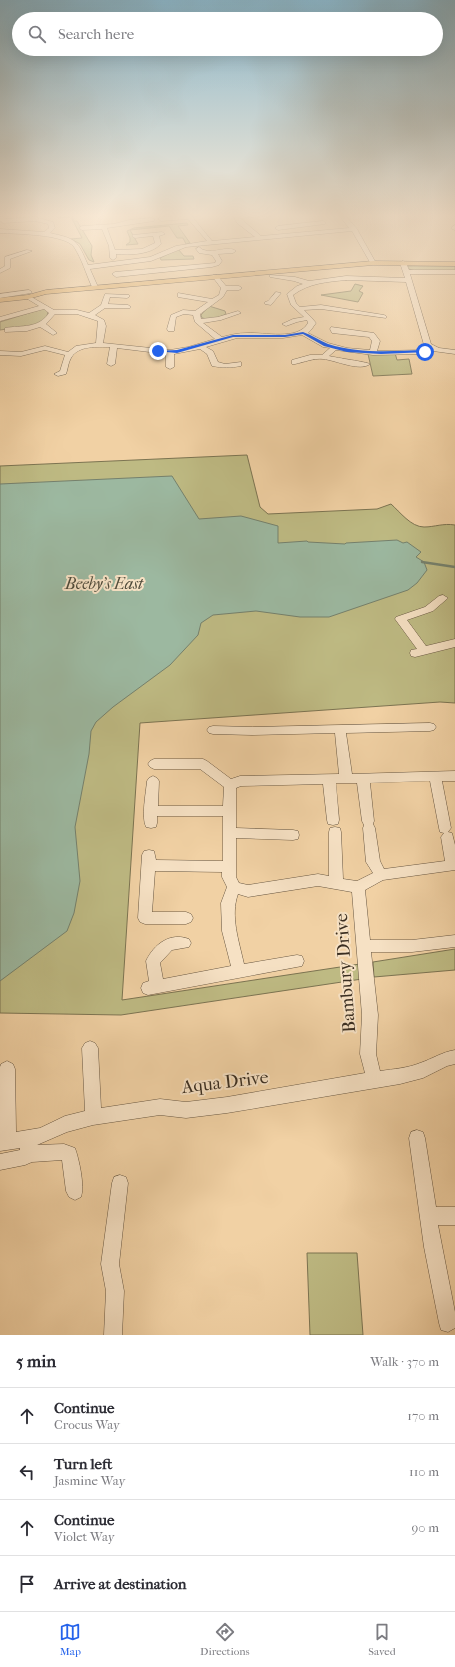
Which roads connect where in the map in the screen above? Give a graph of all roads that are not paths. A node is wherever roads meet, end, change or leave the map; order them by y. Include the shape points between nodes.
1 (90, 276) edge
2 (212, 276) edge
3 (215, 276) edge
4 (282, 276) edge
5 (408, 276) edge
6 (410, 280) junction
7 (307, 283) junction
8 (95, 287) junction
9 (224, 288) junction
10 (239, 288) dead end
11 (28, 294) junction
12 (180, 294) dead end
13 (290, 294) junction
14 (0, 299) edge
15 (213, 301) junction
16 (267, 303) dead end
17 (104, 306) junction
18 (45, 307) junction
19 (298, 309) junction
20 (53, 312) junction
21 (196, 313) junction
22 (238, 313) dead end
23 (90, 315) junction
24 (384, 317) dead end
25 (309, 318) junction
26 (0, 320) edge
27 (197, 321) junction
28 (287, 323) dead end
29 (42, 324) junction
30 (171, 329) dead end
31 (8, 330) dead end
32 (335, 331) dead end
33 (53, 333) dead end
34 (303, 333) junction
35 (220, 339) junction
36 (99, 346) junction
37 (114, 346) junction
38 (201, 346) junction
39 (334, 348) junction
40 (432, 348) junction
41 (170, 352) junction
42 (455, 352) edge
43 (373, 353) junction
44 (0, 354) edge
45 (69, 354) junction
46 (350, 356) dead end
47 (324, 357) junction
48 (295, 362) dead end
49 (345, 362) junction
50 (111, 364) dead end
51 (238, 364) dead end
52 (366, 364) dead end
53 (170, 367) dead end
54 (58, 374) dead end
55 (443, 598) dead end
56 (455, 643) edge
57 (430, 727) dead end
58 (340, 728) junction
59 (213, 730) dead end
60 (154, 764) dead end
61 (435, 776) junction
62 (455, 776) edge
63 (346, 778) junction
64 (363, 778) junction
65 (329, 779) junction
66 (153, 781) dead end
67 (230, 785) junction
68 (230, 811) junction
69 (230, 833) junction
70 (293, 835) dead end
71 (454, 865) edge
72 (230, 867) junction
73 (381, 875) junction
74 (336, 883) junction
75 (234, 886) junction
76 (358, 887) junction
77 (186, 918) dead end
78 (455, 941) edge
79 (184, 943) dead end
80 (363, 946) junction
81 (297, 961) dead end
82 (239, 970) junction
83 (90, 1048) dead end
84 (455, 1057) edge
85 (7, 1069) dead end
86 (375, 1079) junction
87 (93, 1117) junction
88 (418, 1138) dead end
89 (4, 1143) edge
90 (28, 1146) junction
91 (0, 1162) edge
92 (120, 1183) dead end
93 (75, 1191) dead end
94 (429, 1216) junction
95 (455, 1216) edge
96 (448, 1323) dead end
97 (113, 1335) edge

1 - 8 street
2 - 8 main road
3 - 9 street
4 - 7 street
5 - 6 street
6 - 7 street via 328,279
6 - 40 street via 428,345
7 - 13 street
8 - 11 main road
9 - 10 street
9 - 15 street via 223,294
11 - 14 main road
11 - 18 street via 36,303
12 - 15 street
13 - 16 street via 276,292 269,304
13 - 19 street via 291,302
15 - 21 street
17 - 17 street via 107,295 128,298 127,310
17 - 23 street
18 - 20 street
18 - 26 street
19 - 24 street via 321,307
19 - 25 street
20 - 23 street
20 - 29 street
21 - 27 street
21 - 30 street via 180,313 173,316
22 - 27 street
23 - 36 street via 101,320
25 - 28 street
25 - 34 street via 311,326
27 - 35 street
29 - 31 street via 22,330
29 - 33 street
32 - 43 street via 371,336 376,341
34 - 35 street via 285,336 240,335
34 - 39 street
35 - 38 street
36 - 37 street
36 - 45 street via 81,347
37 - 41 street
37 - 50 street
38 - 41 street
38 - 51 street via 210,353 215,364
39 - 43 street
39 - 47 street
40 - 42 street
40 - 43 street via 425,352
41 - 53 street
44 - 45 street via 21,354 45,348
45 - 54 street via 63,372
46 - 49 street
47 - 48 street via 310,357
47 - 49 street
49 - 52 street
55 - 56 street via 429,609 400,619 420,651
57 - 58 street
58 - 59 street via 252,732
58 - 63 street
60 - 67 street via 202,764
61 - 62 street
61 - 64 street
61 - 71 street
63 - 64 street
63 - 65 street
64 - 73 street via 373,862
65 - 67 street via 240,781
65 - 74 street
66 - 68 street via 151,817
67 - 68 street
68 - 69 street
69 - 70 street
69 - 72 street
71 - 73 street
72 - 75 street via 229,877
72 - 77 street via 149,860 145,918
73 - 76 street
74 - 75 street via 318,880 248,891
74 - 76 street
75 - 82 street via 228,903 229,931
76 - 80 street, Bambury Drive
78 - 80 street via 412,946
79 - 82 street via 168,944 153,961 153,987
80 - 86 street, Bambury Drive via 370,1015 368,1054
81 - 82 street
83 - 87 street
84 - 86 street, Aqua Drive via 409,1074
85 - 89 street
86 - 87 street, Aqua Drive via 227,1105 186,1110 160,1107
87 - 90 street, Aqua Drive via 64,1124
88 - 94 street
89 - 90 street, Aqua Drive
90 - 91 street via 25,1157
90 - 93 street via 69,1154
92 - 97 street via 110,1264 115,1291
94 - 95 street
94 - 96 street

